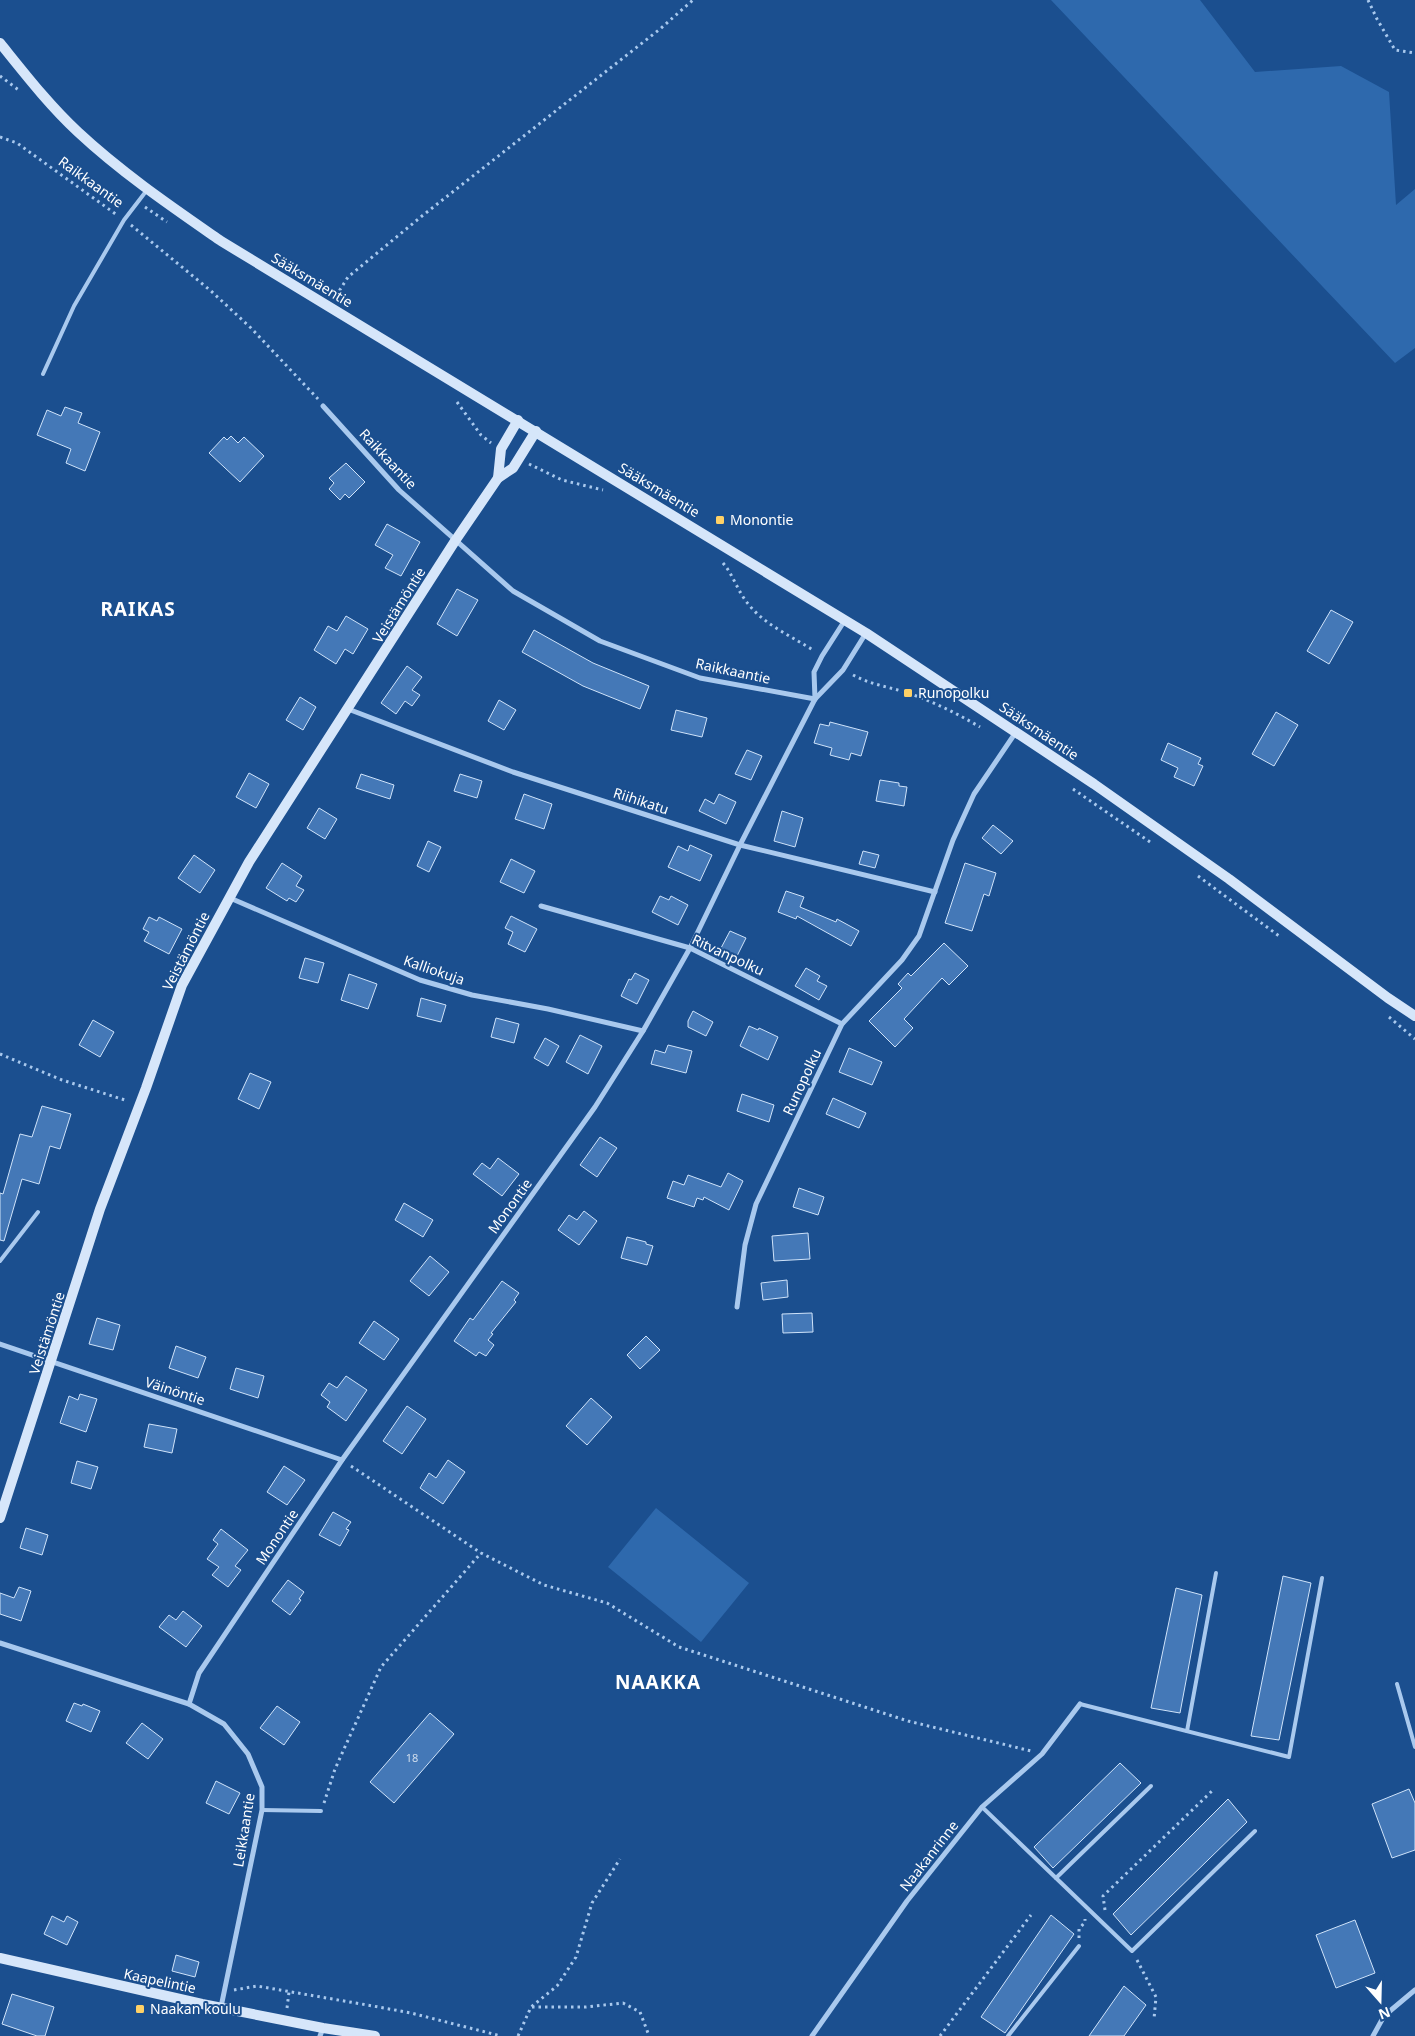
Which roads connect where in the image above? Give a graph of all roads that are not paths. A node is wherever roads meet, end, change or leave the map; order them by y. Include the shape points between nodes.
1 (0, 44) edge
2 (147, 190) junction
3 (43, 374) dead end
4 (324, 406) road end
5 (518, 420) junction
6 (536, 431) junction
7 (498, 478) junction
8 (455, 541) junction
9 (845, 620) junction
10 (866, 634) junction
11 (815, 698) junction
12 (348, 709) junction
13 (1016, 732) junction
14 (740, 845) junction
15 (935, 892) junction
16 (229, 898) junction
17 (540, 906) dead end
18 (690, 948) junction
19 (1415, 1016) edge
20 (842, 1024) junction
21 (643, 1031) junction
22 (38, 1212) dead end
23 (0, 1261) edge
24 (737, 1307) dead end
25 (0, 1344) edge
26 (52, 1362) junction
27 (342, 1460) junction
28 (0, 1518) edge
29 (1216, 1572) dead end
30 (1322, 1578) dead end
31 (0, 1643) edge
32 (1397, 1684) dead end
33 (189, 1704) junction
34 (1080, 1704) joint
35 (1187, 1732) junction
36 (1415, 1747) edge
37 (1151, 1786) dead end
38 (982, 1807) junction
39 (262, 1810) junction
40 (321, 1811) road end
41 (1255, 1831) dead end
42 (1056, 1878) junction
43 (1079, 1946) road end
44 (0, 1958) edge
45 (1415, 1990) edge
46 (221, 2008) junction
47 (321, 2032) edge
48 (375, 2036) edge
49 (812, 2036) edge
50 (1008, 2036) edge
51 (1373, 2036) edge

1 - 2 street, Sääksmäentie via 78,132
2 - 3 lane via 124,220 74,306
2 - 5 street, Sääksmäentie via 329,307
4 - 8 street, Raikkaantie via 399,490
5 - 6 street, Sääksmäentie
5 - 7 street, Veistämöntie via 502,449
6 - 7 street, Veistämöntie via 512,468
6 - 9 street, Sääksmäentie
7 - 8 street, Veistämöntie
8 - 11 street, Raikkaantie via 513,591 600,641 700,678
8 - 12 street, Veistämöntie
9 - 10 street, Sääksmäentie
9 - 11 street, Monontie via 814,672
10 - 11 street, Monontie via 843,670
10 - 13 street, Sääksmäentie
11 - 14 street, Monontie
12 - 14 street, Riihikatu via 514,772
12 - 16 street, Veistämöntie
13 - 15 street, Runopolku via 974,794 953,840
13 - 19 street, Sääksmäentie via 1221,874
14 - 15 street, Riihikatu
14 - 18 street, Monontie
15 - 20 street, Runopolku via 919,936 902,960
16 - 21 street, Kalliokuja via 420,980 472,995
16 - 26 street, Veistämöntie via 182,984 100,1209
17 - 18 street, Ritvanpolku
18 - 20 street, Ritvanpolku
18 - 21 street, Monontie
20 - 24 street, Runopolku via 756,1204 745,1245
21 - 27 street, Monontie via 594,1106
22 - 23 lane
25 - 26 street, Väinöntie
26 - 27 street, Väinöntie
26 - 28 street, Veistämöntie
27 - 33 street, Monontie via 198,1673
29 - 35 lane
30 - 35 lane via 1289,1757
31 - 33 street, Leikkaantie
32 - 36 lane
33 - 39 street, Leikkaantie via 224,1724 248,1754 262,1787
34 - 35 lane
34 - 38 street, Naakanrinne via 1042,1754
37 - 42 lane
38 - 42 lane
38 - 49 street, Naakanrinne via 907,1901
39 - 40 lane
39 - 46 street, Leikkaantie
41 - 42 lane via 1132,1951
43 - 50 lane
44 - 46 street, Kaapelintie
45 - 51 street via 1384,2016
46 - 47 street, Kaapelintie
47 - 48 street, Kaapelintie

